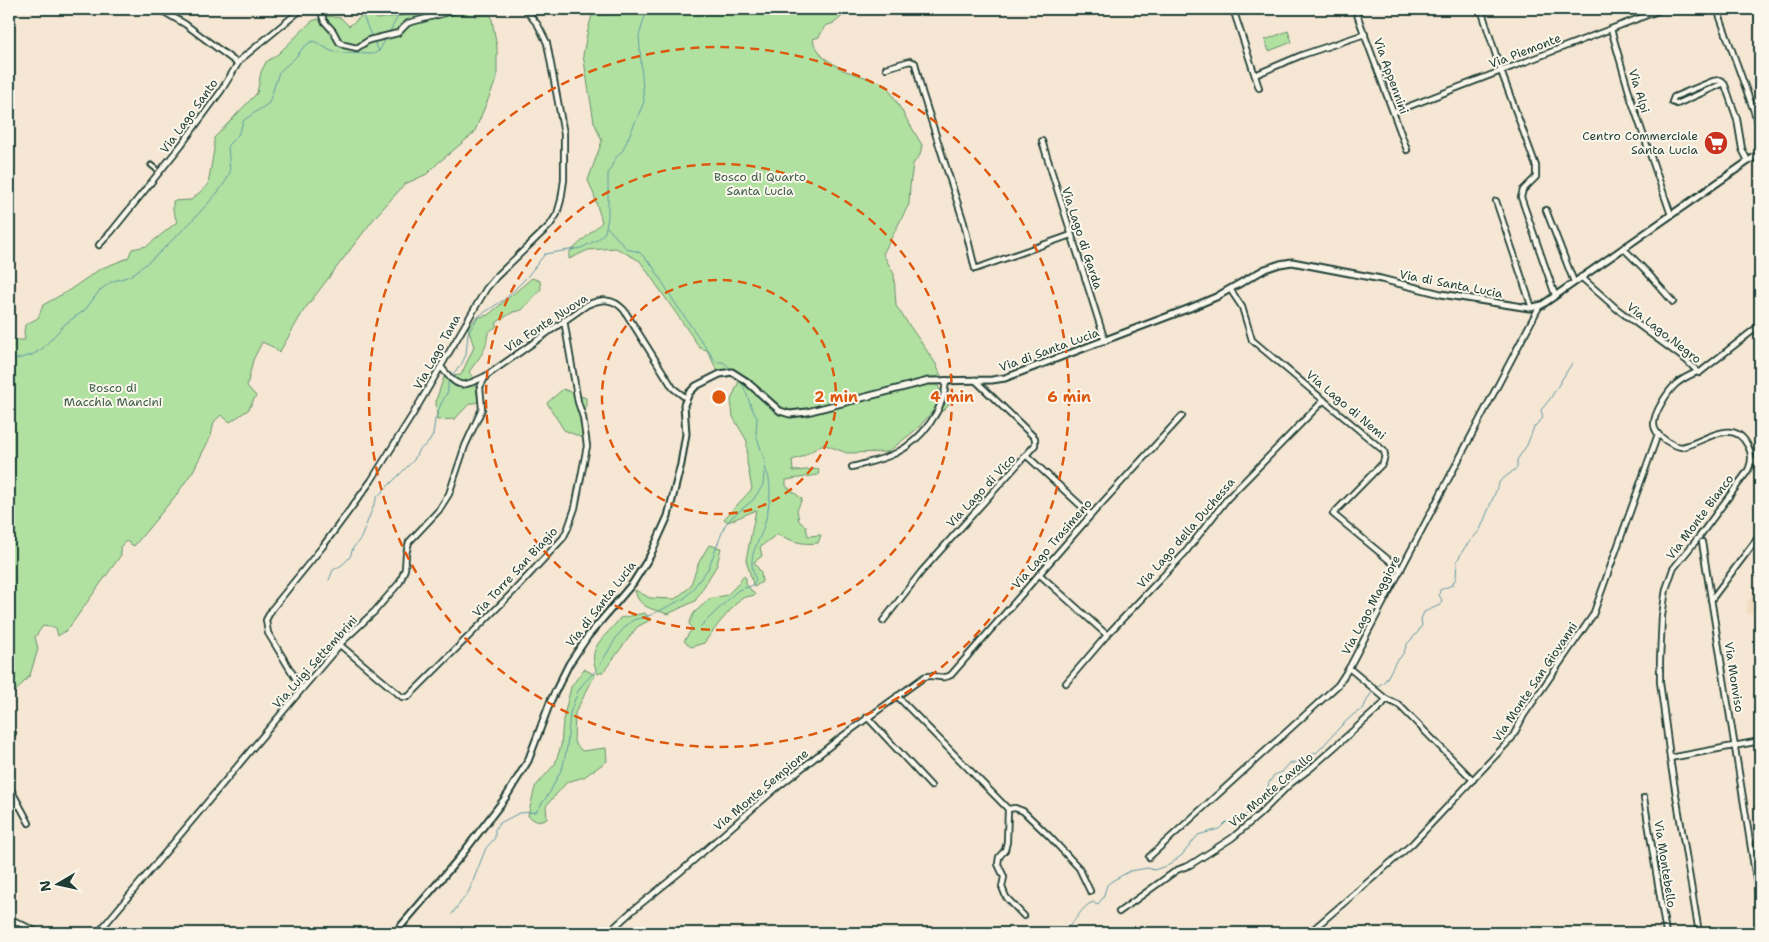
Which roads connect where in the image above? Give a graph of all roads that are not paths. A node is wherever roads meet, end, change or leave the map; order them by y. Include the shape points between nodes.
1 (159, 9) edge
2 (302, 9) edge
3 (320, 9) edge
4 (460, 9) edge
5 (525, 9) edge
6 (1233, 9) edge
7 (1356, 9) edge
8 (1481, 9) edge
9 (1663, 9) edge
10 (1717, 9) edge
11 (1611, 29) junction
12 (1365, 34) junction
13 (237, 63) junction
14 (886, 68) dead end
15 (1501, 71) junction
16 (1255, 75) junction
17 (1724, 83) junction
18 (1259, 88) dead end
19 (1394, 112) junction
20 (1760, 128) edge
21 (1042, 141) dead end
22 (1408, 150) dead end
23 (1760, 153) edge
24 (1748, 161) junction
25 (151, 165) dead end
26 (156, 169) dead end
27 (1496, 201) dead end
28 (1546, 210) dead end
29 (1671, 215) junction
30 (1071, 235) junction
31 (99, 245) dead end
32 (1623, 248) junction
33 (1581, 277) junction
34 (1574, 282) junction
35 (1230, 289) junction
36 (1555, 295) junction
37 (1673, 302) dead end
38 (1539, 306) junction
39 (1532, 308) junction
40 (564, 320) junction
41 (1760, 325) edge
42 (1104, 340) junction
43 (441, 367) junction
44 (1697, 372) junction
45 (486, 376) junction
46 (946, 380) junction
47 (975, 380) junction
48 (686, 398) junction
49 (1324, 400) junction
50 (1182, 416) dead end
51 (1658, 434) junction
52 (1027, 456) junction
53 (1751, 460) junction
54 (1760, 463) edge
55 (852, 467) dead end
56 (1090, 515) junction
57 (1760, 535) edge
58 (1702, 542) dead end
59 (1401, 570) junction
60 (1039, 574) junction
61 (1711, 600) junction
62 (883, 621) dead end
63 (1107, 635) junction
64 (340, 645) junction
65 (1349, 668) junction
66 (935, 675) joint
67 (1066, 683) dead end
68 (302, 689) junction
69 (897, 696) junction
70 (1386, 699) junction
71 (867, 717) junction
72 (1760, 741) edge
73 (1735, 746) junction
74 (1670, 758) junction
75 (1473, 780) junction
76 (9, 786) edge
77 (931, 786) dead end
78 (1644, 798) dead end
79 (19, 804) junction
80 (9, 810) edge
81 (1008, 810) junction
82 (29, 823) dead end
83 (1149, 857) dead end
84 (1090, 891) dead end
85 (1760, 904) edge
86 (1119, 912) dead end
87 (1024, 916) dead end
88 (9, 918) edge
89 (39, 933) edge
90 (98, 933) edge
91 (395, 933) edge
92 (608, 933) edge
93 (1309, 933) edge
94 (1666, 933) edge
95 (1699, 933) edge

1 - 13 street
2 - 13 street, Via Lago Santo
3 - 4 street via 324,22 338,39 344,45 357,48 369,40 398,32 408,23
5 - 43 street, Via Lago Tana via 541,29 551,62 565,142 561,200 550,225 486,289
6 - 16 street
7 - 12 street, Via Appennini
8 - 15 street
9 - 11 street, Via Piemonte
10 - 20 street
11 - 15 street, Via Piemonte
11 - 29 street, Via Alpi via 1632,104
12 - 16 street
12 - 19 street, Via Appennini
13 - 31 street, Via Lago Santo via 221,91 180,146
14 - 30 street via 910,61 915,63 966,229 975,269
15 - 19 street, Via Piemonte
15 - 36 street via 1536,166 1536,177 1521,197
16 - 18 street
17 - 17 street via 1680,103 1672,102 1674,97 1714,81 1720,79
17 - 24 street
19 - 22 street, Via Appennini
21 - 30 street, Via Lago di Garda
23 - 24 street, Via di Santa Lucia
24 - 29 street, Via di Santa Lucia
25 - 26 street
27 - 39 street
28 - 34 street
29 - 32 street, Via di Santa Lucia
30 - 42 street, Via Lago di Garda
32 - 33 street, Via di Santa Lucia
32 - 37 street
33 - 34 street, Via di Santa Lucia
33 - 44 street, Via Lago Negro
34 - 36 street, Via di Santa Lucia
35 - 39 street, Via di Santa Lucia via 1271,267 1296,262 1440,294
35 - 42 street, Via di Santa Lucia via 1195,307
35 - 49 street, Via Lago di Nemi via 1244,312 1252,340
36 - 38 street, Via di Santa Lucia
38 - 39 street, Via di Santa Lucia
38 - 59 street, Via Lago Maggiore
40 - 45 street, Via Fonte Nuova
40 - 48 street, Via Fonte Nuova via 595,302 608,300 616,303 627,314 673,388
40 - 64 street, Via Torre San Biagio via 586,446 573,514 560,542 407,698
41 - 44 street, Via Lago Negro via 1702,372
42 - 47 street, Via di Santa Lucia via 1005,378
43 - 45 street, Via Fonte Nuova via 458,384 464,385
43 - 68 street, Via Lago Tana via 364,490 267,617 268,632
44 - 51 street via 1676,384 1664,400 1654,423
45 - 64 street, Via Luigi Settembrini via 480,387 482,409 447,499 409,542 404,575 399,584
46 - 47 street, Via di Santa Lucia
46 - 48 street, Via di Santa Lucia via 928,381 790,414 779,410 733,373 720,374 696,386
46 - 55 street via 939,408 914,440 894,454
47 - 52 street, Via Lago di Vico via 1035,438 1035,445
48 - 91 street, Via di Santa Lucia via 686,440 682,464 668,516 650,556 633,583 569,664 551,700 528,761 506,798
49 - 59 street, Via Lago di Nemi via 1382,448 1386,456 1333,514
49 - 63 street, Via Lago della Duchessa via 1227,499 1184,554
50 - 56 street, Via Lago Trasimeno
51 - 53 street via 1681,447 1720,433 1734,433 1747,444
51 - 75 street, Via Monte San Giovanni via 1593,616 1524,715 1512,738
52 - 56 street
52 - 62 street, Via Lago di Vico via 922,571
53 - 54 street
53 - 74 street, Via Monte Bianco via 1747,472 1675,565 1668,583 1662,616 1660,670
56 - 60 street, Via Lago Trasimeno
57 - 61 street
58 - 61 street, Via Monviso
59 - 65 street, Via Lago Maggiore
60 - 63 street
60 - 66 street, Via Lago Trasimeno via 951,675 945,678
61 - 73 street, Via Monviso
63 - 67 street, Via Lago della Duchessa
64 - 68 street, Via Luigi Settembrini
65 - 70 street
65 - 83 street, Via Lago Maggiore via 1329,695
66 - 69 street, Via Monte Sempione via 924,677
68 - 90 street, Via Luigi Settembrini
69 - 71 street, Via Monte Sempione
69 - 81 street
70 - 75 street via 1399,705
70 - 86 street, Via Monte Cavallo via 1232,838 1177,870
71 - 77 street
71 - 92 street, Via Monte Sempione via 774,790
72 - 73 street
73 - 74 street
73 - 85 street, Via Monviso
74 - 95 street, Via Monte Bianco
75 - 93 street, Via Monte San Giovanni via 1412,844
76 - 79 street
78 - 94 street, Via Montebello
79 - 80 street
79 - 82 street
81 - 84 street via 1023,811 1049,836 1079,868
81 - 87 street via 1007,842 998,864 1004,877 1002,888 1006,896
88 - 89 street

